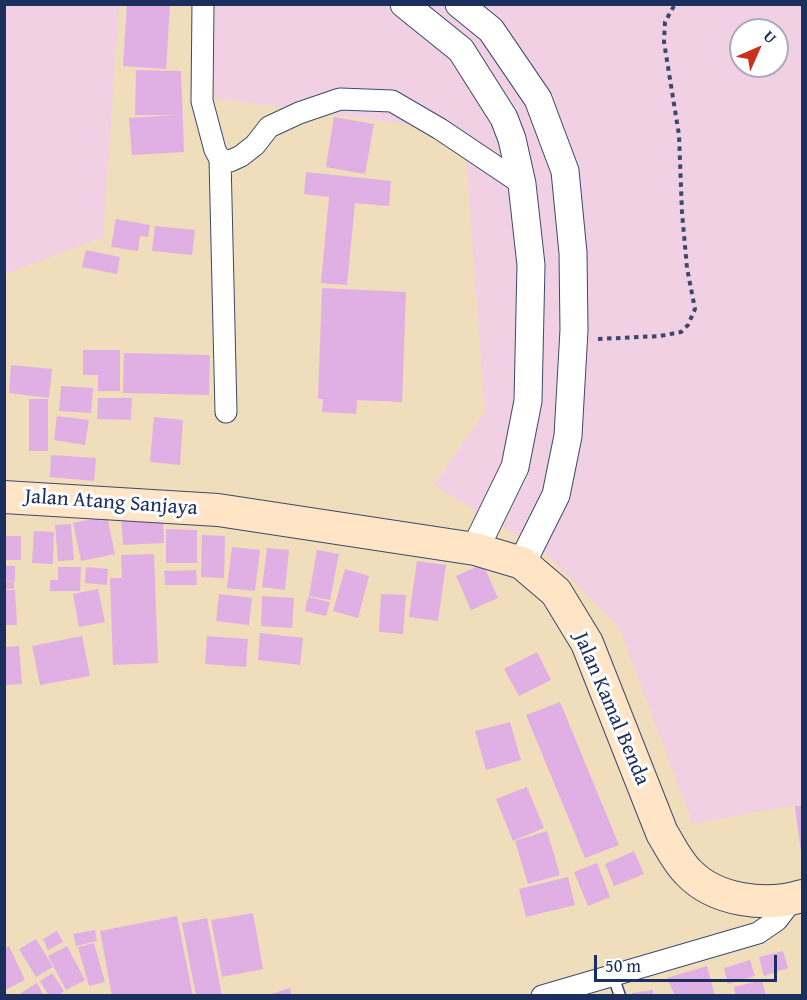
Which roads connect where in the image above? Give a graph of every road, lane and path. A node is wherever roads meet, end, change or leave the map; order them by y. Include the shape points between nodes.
1 (203, 4) edge
2 (404, 4) edge
3 (459, 4) edge
4 (675, 4) edge
5 (220, 159) junction
6 (522, 184) junction
7 (574, 330) junction
8 (226, 412) dead end
9 (4, 497) edge
10 (218, 510) joint
11 (475, 549) junction
12 (522, 563) junction
13 (798, 897) edge
14 (617, 985) edge
15 (542, 996) edge

1 - 5 street via 202,101
2 - 6 street via 461,50 504,118
3 - 7 street via 491,30 538,99 565,171 573,253
4 - 7 path via 665,22 664,42 679,135 687,268 695,309 681,332 660,336 583,339
5 - 6 street via 230,161 241,156 269,128 340,99 392,101
5 - 8 street
6 - 11 street via 531,265 528,401 515,467
7 - 12 street via 568,436 555,495
9 - 10 main road, Jalan Atang Sanjaya
10 - 11 main road, Jalan Kamal Benda
11 - 12 main road, Jalan Kamal Benda
12 - 13 main road, Jalan Kamal Benda via 556,592 587,643 662,832 688,873 705,886 731,897 767,901
13 - 14 street via 777,920 758,933
14 - 15 street

